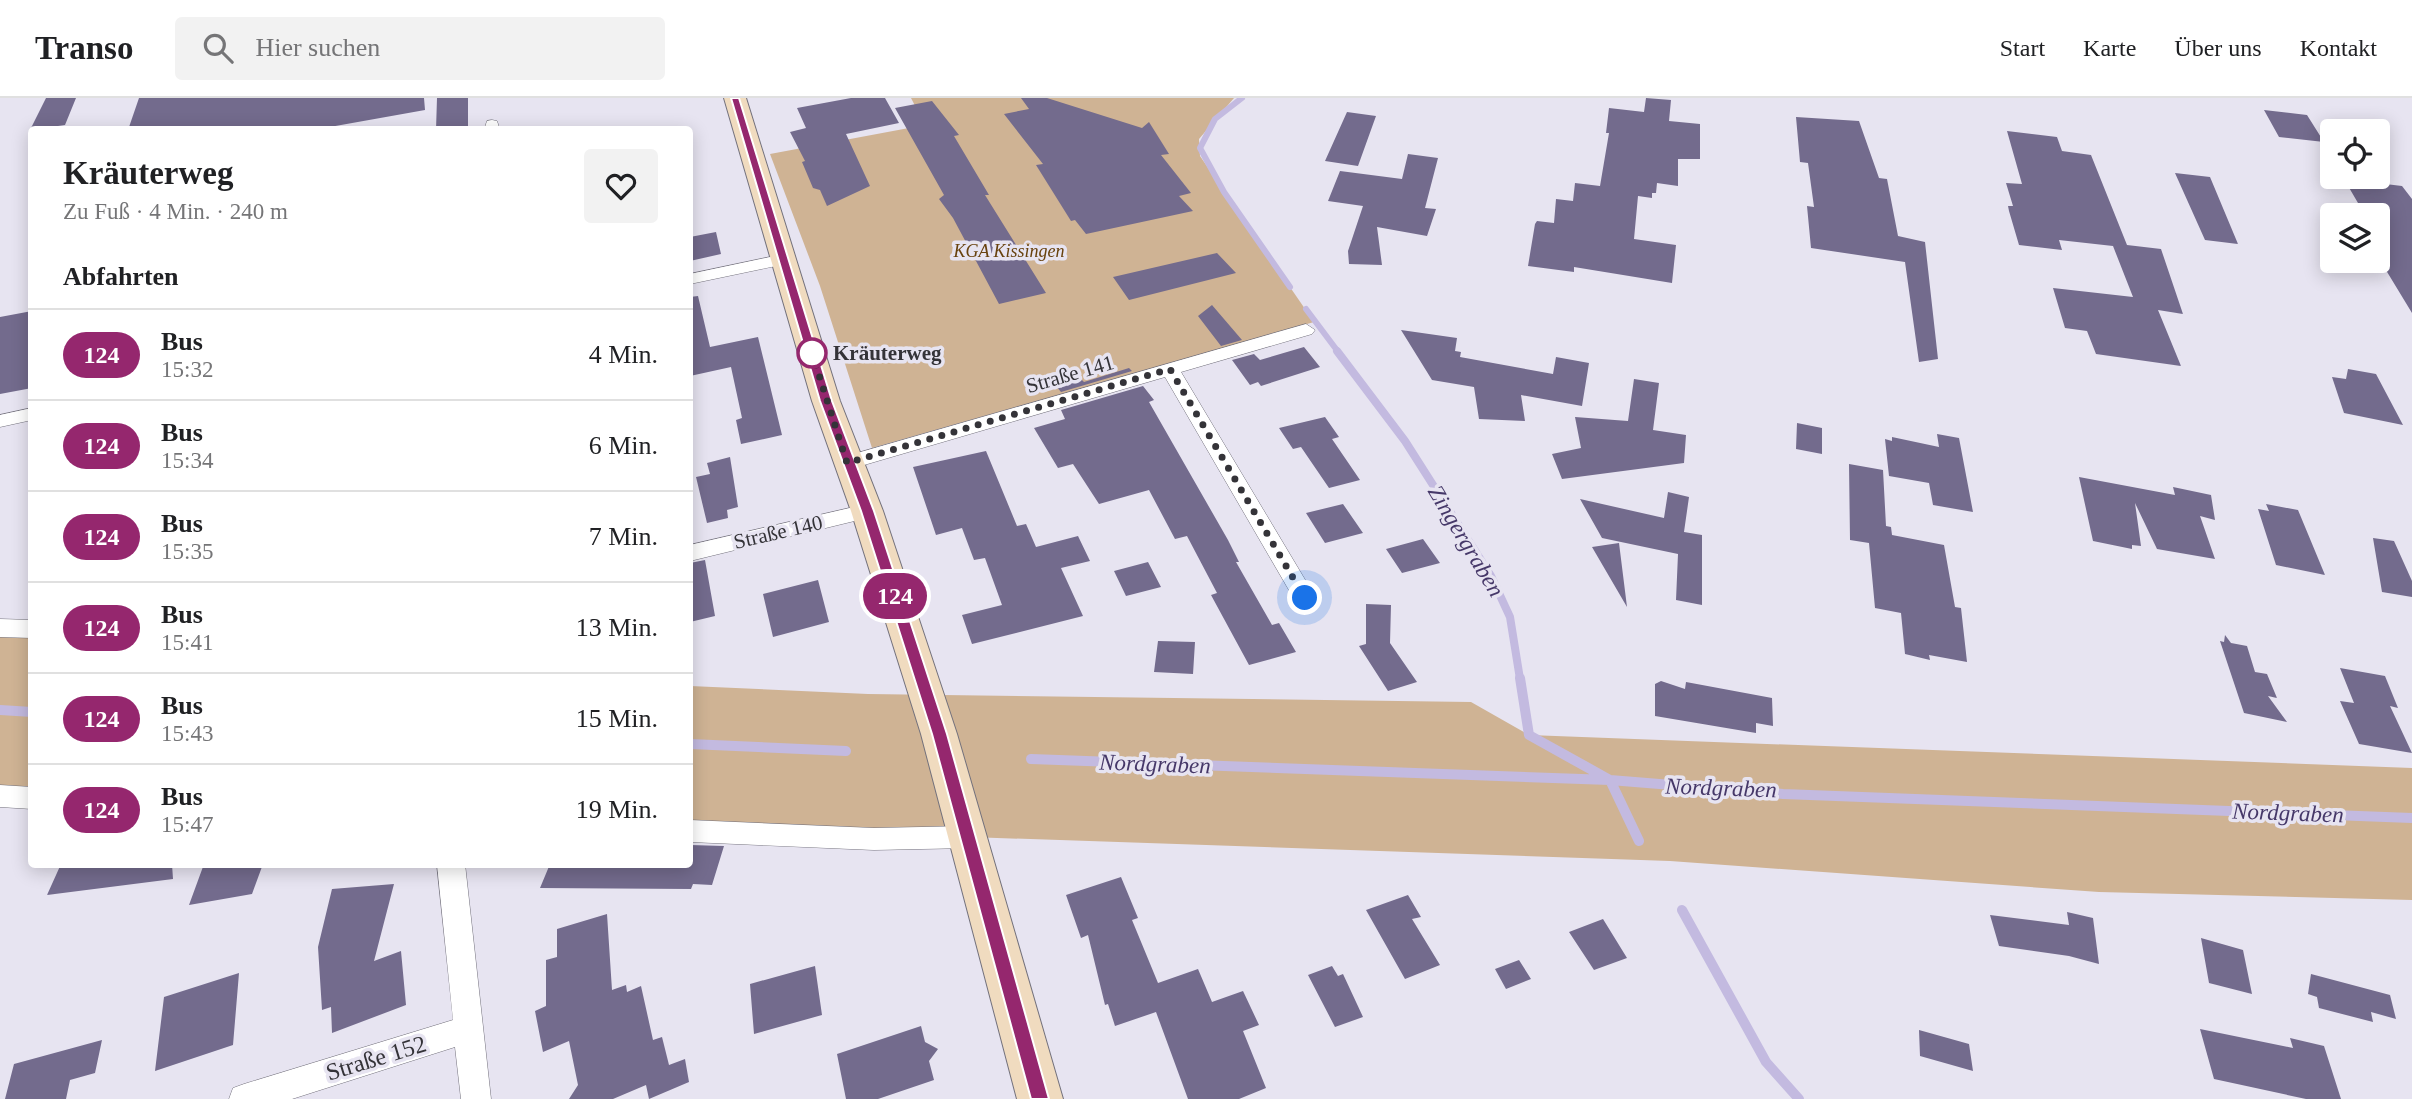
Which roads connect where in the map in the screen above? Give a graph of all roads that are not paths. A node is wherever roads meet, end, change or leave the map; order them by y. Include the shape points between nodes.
1 (735, 98) edge
2 (784, 259) junction
3 (693, 278) edge
4 (1306, 330) dead end
5 (1170, 369) junction
6 (28, 415) edge
7 (0, 421) edge
8 (847, 463) junction
9 (867, 511) junction
10 (693, 552) edge
11 (1305, 598) dead end
12 (0, 628) edge
13 (28, 629) edge
14 (0, 796) edge
15 (28, 798) edge
16 (693, 831) edge
17 (969, 837) junction
18 (451, 868) edge
19 (468, 1029) junction
20 (244, 1099) edge
21 (476, 1099) edge
22 (1040, 1099) edge

1 - 2 street
2 - 3 street
2 - 8 street
4 - 5 street, Straße 141
5 - 8 street, Straße 141
5 - 11 street
6 - 7 street
8 - 9 street
9 - 10 street, Straße 140
9 - 17 street
12 - 13 street
14 - 15 street
16 - 17 street via 874,839
17 - 22 street
18 - 19 street
19 - 20 street, Straße 152
19 - 21 street

